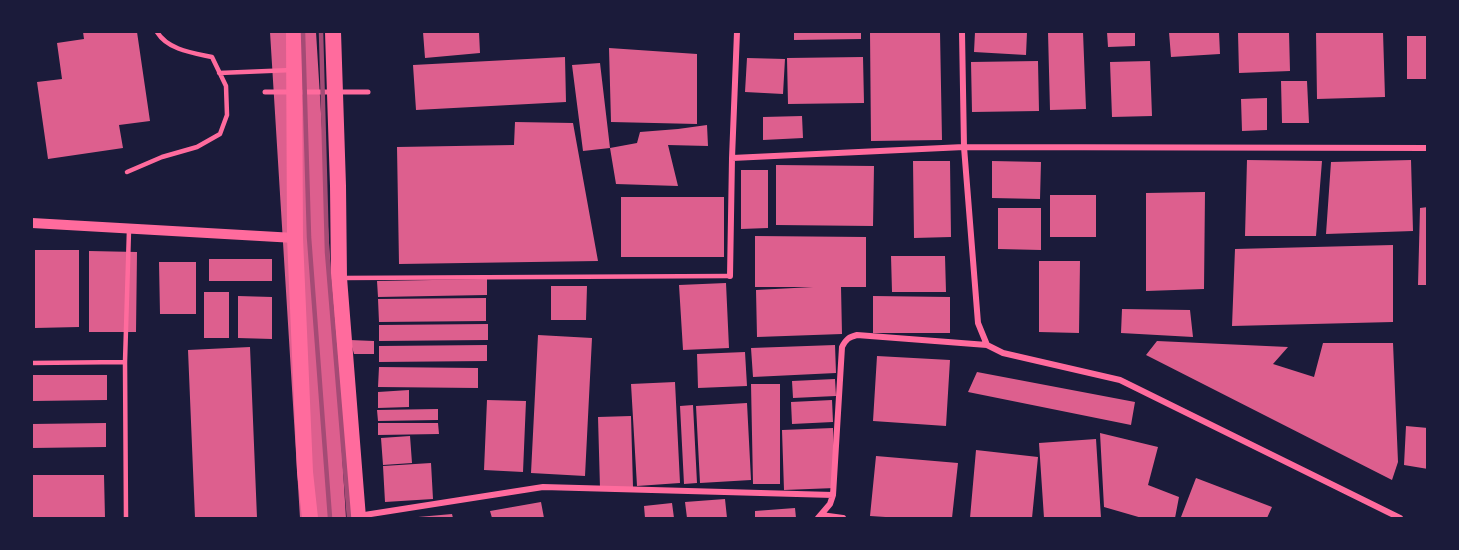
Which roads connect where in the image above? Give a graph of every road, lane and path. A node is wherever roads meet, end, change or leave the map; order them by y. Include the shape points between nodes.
1 (158, 32) edge
2 (294, 32) edge
3 (333, 32) edge
4 (737, 32) edge
5 (962, 32) edge
6 (295, 70) junction
7 (219, 73) junction
8 (265, 92) dead end
9 (368, 92) dead end
10 (964, 147) junction
11 (1428, 148) edge
12 (732, 158) junction
13 (127, 172) dead end
14 (32, 223) edge
15 (129, 229) junction
16 (295, 238) junction
17 (730, 276) joint
18 (339, 278) junction
19 (987, 345) junction
20 (125, 362) junction
21 (32, 363) edge
22 (833, 495) junction
23 (358, 517) edge
24 (819, 517) edge
25 (126, 519) edge
26 (310, 519) edge
27 (843, 519) edge
28 (1400, 519) edge

1 - 7 lane via 177,49 212,57
2 - 6 highway
3 - 18 highway
4 - 12 street
5 - 10 street
6 - 7 lane
6 - 16 highway
7 - 13 lane via 226,86 227,116 220,134 197,147
8 - 9 street
10 - 11 street
10 - 12 street
10 - 19 street via 978,323
12 - 17 street
14 - 15 street
15 - 16 street
15 - 20 lane
16 - 26 highway
17 - 18 lane
18 - 23 highway
19 - 22 street via 857,335 845,340
19 - 28 street via 1120,380
20 - 21 lane
20 - 25 lane
22 - 23 street via 543,487
22 - 24 street
24 - 27 street

